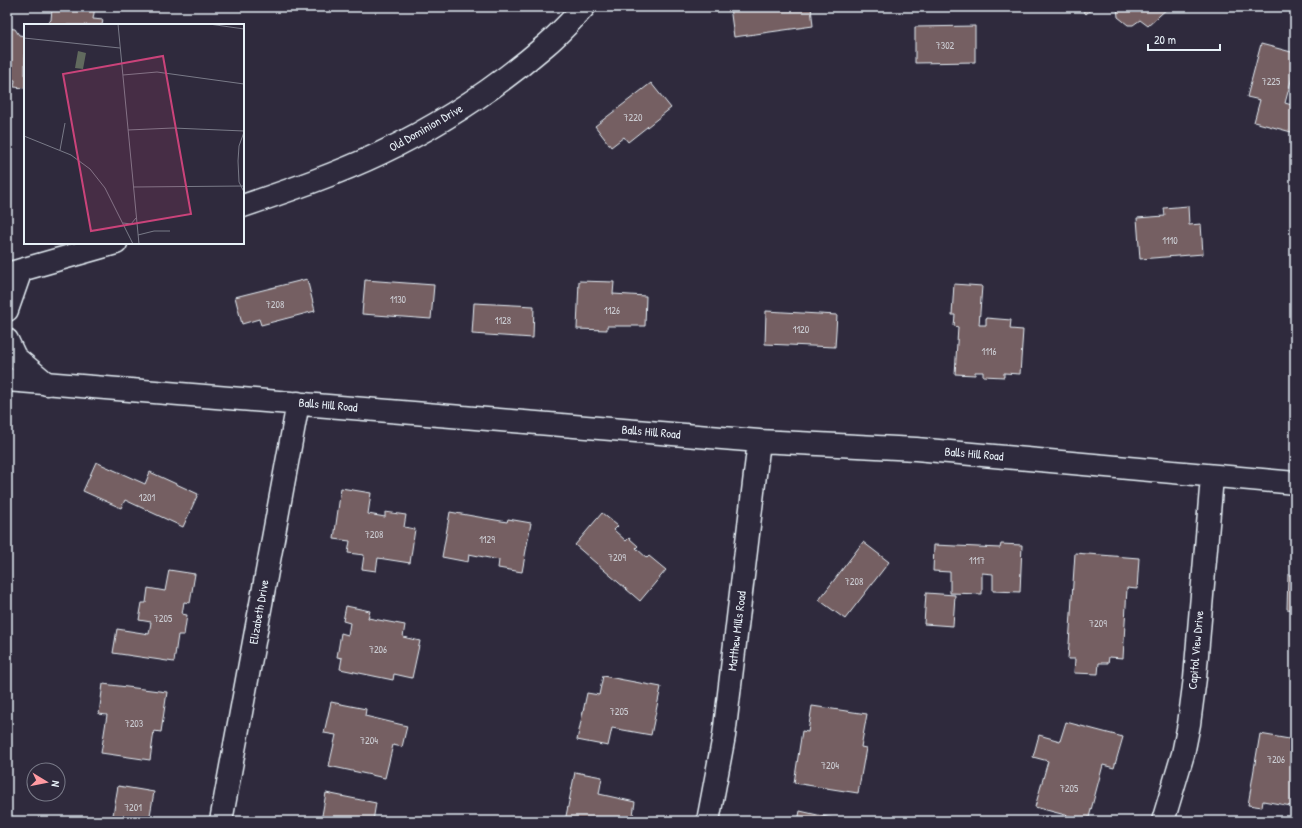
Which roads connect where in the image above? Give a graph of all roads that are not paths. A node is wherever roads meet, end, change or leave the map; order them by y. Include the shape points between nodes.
1 (584, 7) edge
2 (244, 206) edge
3 (112, 244) edge
4 (14, 272) edge
5 (7, 310) edge
6 (7, 340) edge
7 (7, 380) edge
8 (47, 384) junction
9 (298, 403) junction
10 (759, 441) junction
11 (1212, 477) junction
12 (1295, 483) edge
13 (221, 821) edge
14 (708, 821) edge
15 (1163, 821) edge

1 - 2 street, Old Dominion Drive via 547,44 508,76 452,114 355,165
3 - 4 street
4 - 5 street
6 - 8 street via 15,357
7 - 8 street, Balls Hill Road
8 - 9 street, Balls Hill Road
9 - 10 street, Balls Hill Road
9 - 13 street, Elizabeth Drive
10 - 11 street, Balls Hill Road via 916,449
10 - 14 street, Matthew Mills Road via 724,736
11 - 12 street, Balls Hill Road
11 - 15 street, Capitol View Drive via 1189,724

